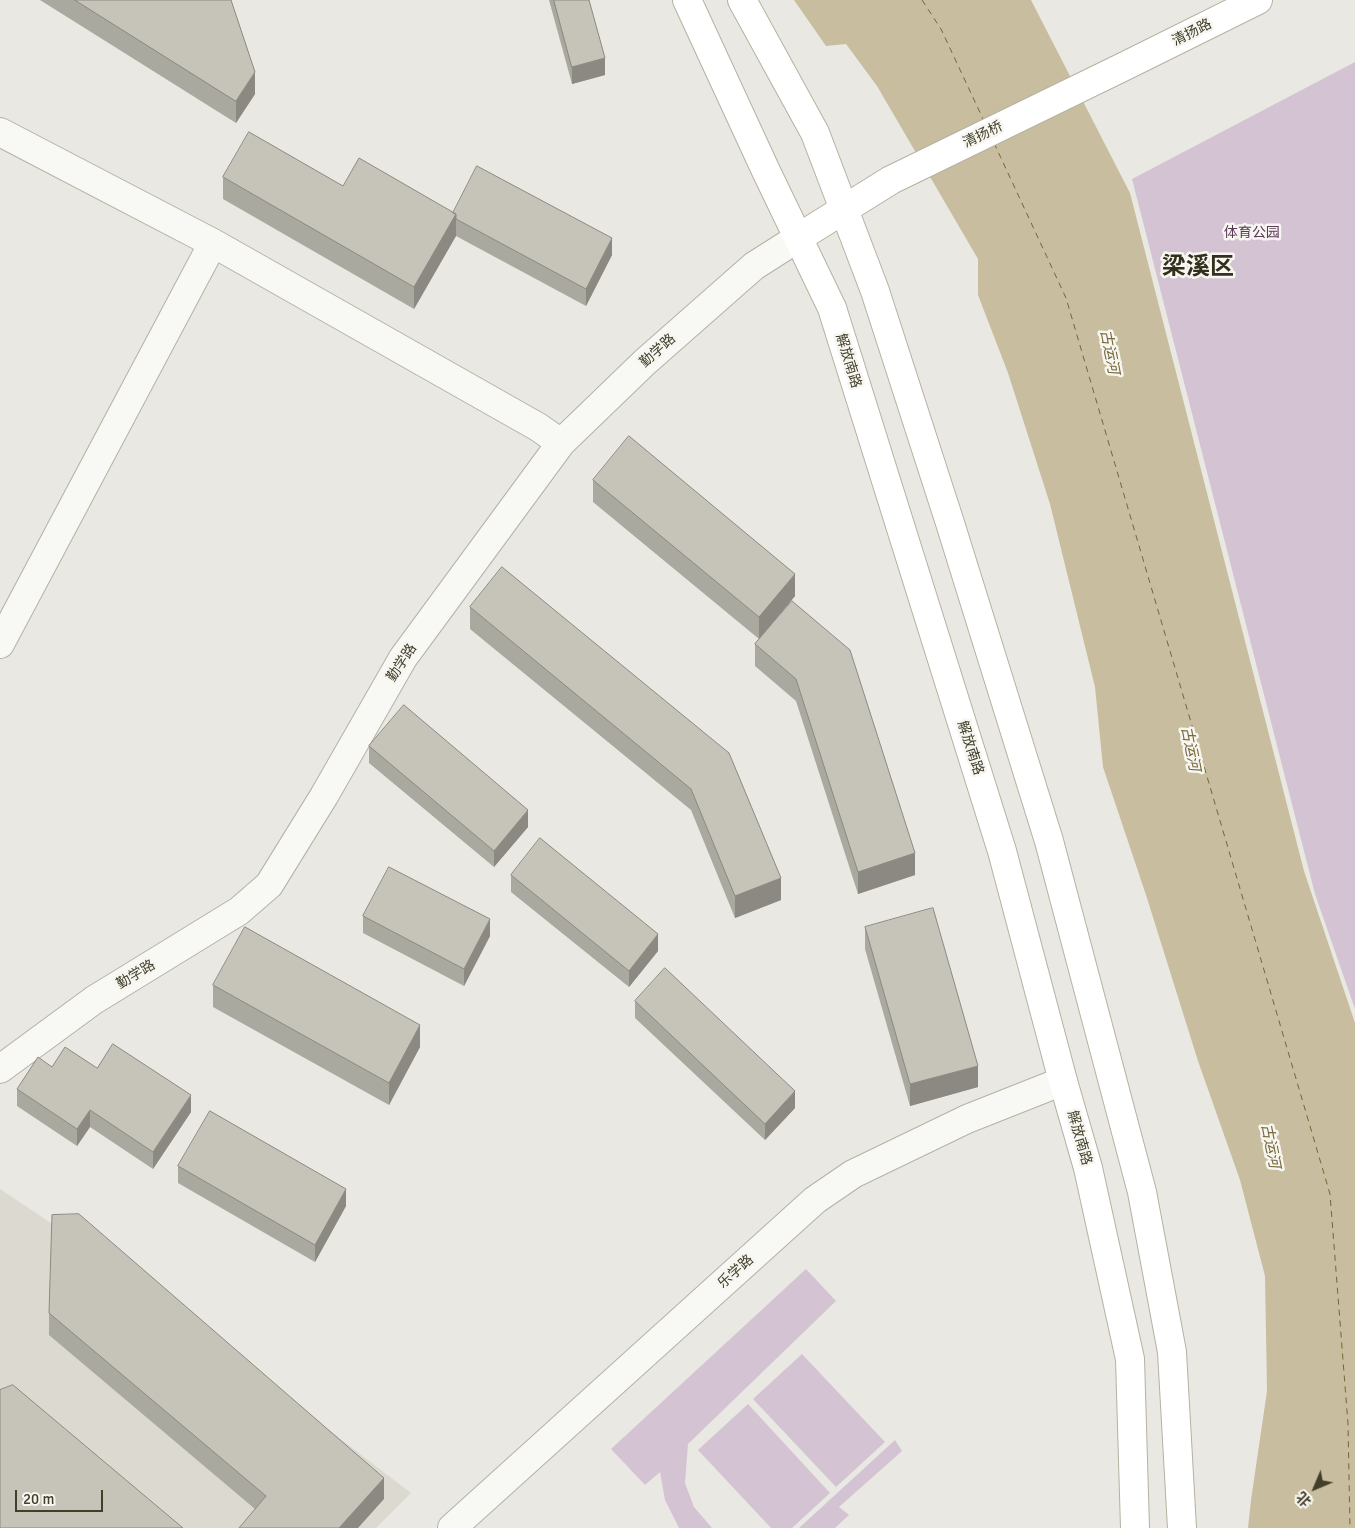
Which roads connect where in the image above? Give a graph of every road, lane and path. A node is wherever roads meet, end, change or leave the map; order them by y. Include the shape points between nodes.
1 (687, 0) edge
2 (742, 0) edge
3 (1258, 0) edge
4 (1126, 66) joint
5 (0, 132) edge
6 (844, 210) junction
7 (798, 238) junction
8 (213, 243) junction
9 (561, 443) junction
10 (0, 644) edge
11 (0, 1069) edge
12 (1063, 1081) junction
13 (452, 1528) edge
14 (1135, 1528) edge
15 (1182, 1528) edge

1 - 7 main road, 解放南路
2 - 6 main road via 815,133
3 - 4 main road, 清扬路
4 - 6 main road, 清扬桥 via 891,180
5 - 8 street
6 - 7 main road, 清扬桥
6 - 15 main road via 875,291 948,514 1049,841 1142,1192 1172,1352
7 - 9 street, 勤学路 via 754,266
7 - 12 main road, 解放南路 via 832,308 1002,851
8 - 9 street
8 - 10 street
9 - 11 street, 勤学路 via 403,658 269,885 239,911 94,1000
12 - 13 street, 乐学路 via 967,1119 853,1174 815,1200
12 - 14 main road, 解放南路 via 1088,1168 1130,1359

